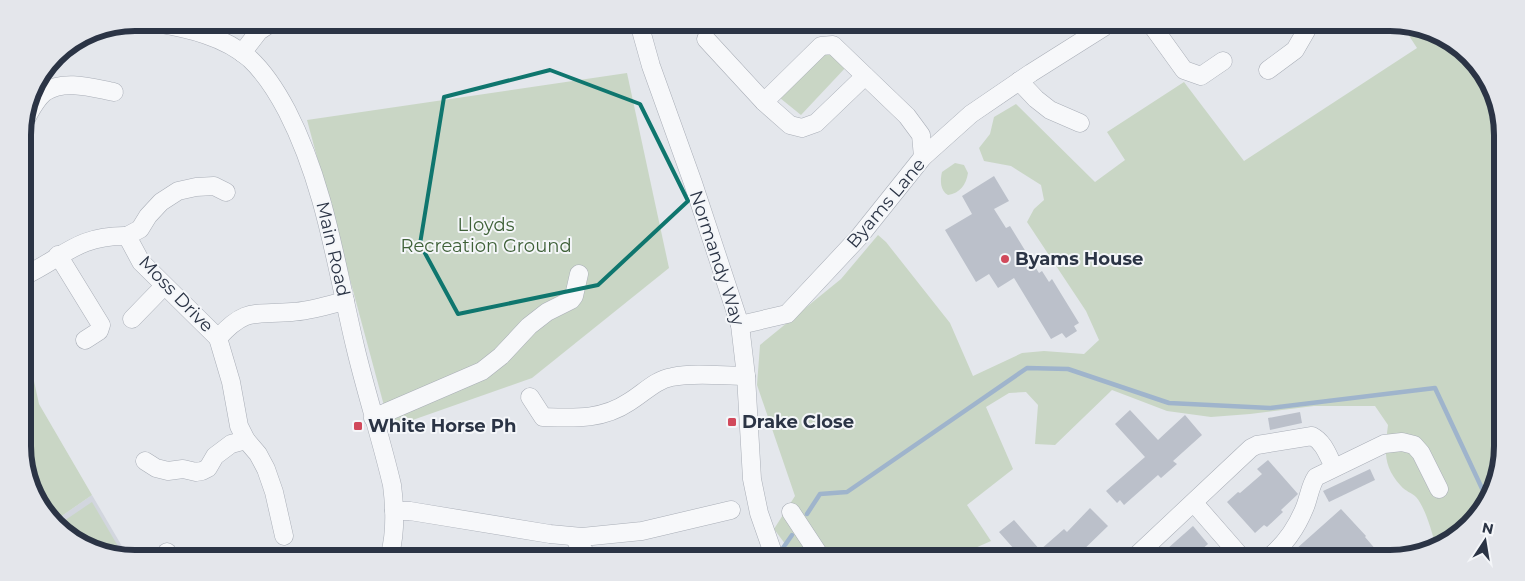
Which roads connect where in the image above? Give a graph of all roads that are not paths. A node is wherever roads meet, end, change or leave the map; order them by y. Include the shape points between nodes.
1 (192, 31) edge
2 (258, 31) edge
3 (642, 31) edge
4 (1098, 31) edge
5 (1156, 31) edge
6 (1306, 31) edge
7 (706, 40) dead end
8 (242, 53) junction
9 (1223, 61) dead end
10 (1268, 70) dead end
11 (865, 76) junction
12 (1025, 77) junction
13 (114, 92) dead end
14 (37, 102) edge
15 (764, 102) junction
16 (1080, 123) dead end
17 (923, 157) junction
18 (226, 192) dead end
19 (127, 236) junction
20 (58, 255) junction
21 (31, 272) edge
22 (579, 274) dead end
23 (164, 286) junction
24 (345, 301) junction
25 (132, 319) dead end
26 (740, 325) junction
27 (218, 338) junction
28 (85, 340) dead end
29 (746, 376) junction
30 (530, 397) dead end
31 (373, 418) junction
32 (246, 440) junction
33 (144, 461) dead end
34 (1334, 468) junction
35 (1439, 489) dead end
36 (1194, 503) junction
37 (731, 510) dead end
38 (394, 511) junction
39 (791, 512) dead end
40 (284, 536) dead end
41 (574, 537) junction
42 (391, 550) edge
43 (583, 550) edge
44 (772, 550) edge
45 (816, 550) edge
46 (1143, 550) edge
47 (1235, 550) edge
48 (1276, 550) edge

1 - 8 street, Main Road via 227,43
2 - 8 street
3 - 26 street, Normandy Way
4 - 12 street, Byams Lane
5 - 9 street via 1184,70 1201,76
6 - 10 street via 1295,50
7 - 15 street
8 - 24 street, Main Road via 265,74 304,148 325,209
11 - 15 street via 816,123 802,128 790,125
11 - 15 street via 833,45 821,46
11 - 17 street via 912,122 921,135
12 - 16 street via 1036,99 1050,110
12 - 17 street, Byams Lane via 971,114
13 - 14 street via 72,86 45,92
17 - 26 street, Byams Lane via 859,237 788,314
18 - 19 street, Moss Drive via 214,186 178,191 160,202 140,229
19 - 20 street via 108,236 84,242
19 - 23 street, Moss Drive via 141,262
20 - 21 street
20 - 28 street via 101,325 100,330
22 - 31 street via 571,300 529,326 482,371
23 - 25 street
23 - 27 street, Moss Drive
24 - 27 street, Moss Drive via 291,312 251,314 230,324
24 - 31 street, Main Road
26 - 29 street, Normandy Way
27 - 32 street
29 - 30 street via 672,377 604,414 582,418 543,417
29 - 44 street, Normandy Way via 755,495
31 - 38 street, Main Road via 392,485
32 - 33 street via 231,444 202,471 168,471
32 - 40 street via 266,469
34 - 35 street via 1384,444 1402,442 1414,445
34 - 36 street via 1322,444 1312,436 1257,445
34 - 48 street via 1316,477 1297,525
36 - 46 street
36 - 47 street
37 - 41 street via 642,531
38 - 41 street
38 - 42 street, Main Road
39 - 45 street
41 - 43 street

